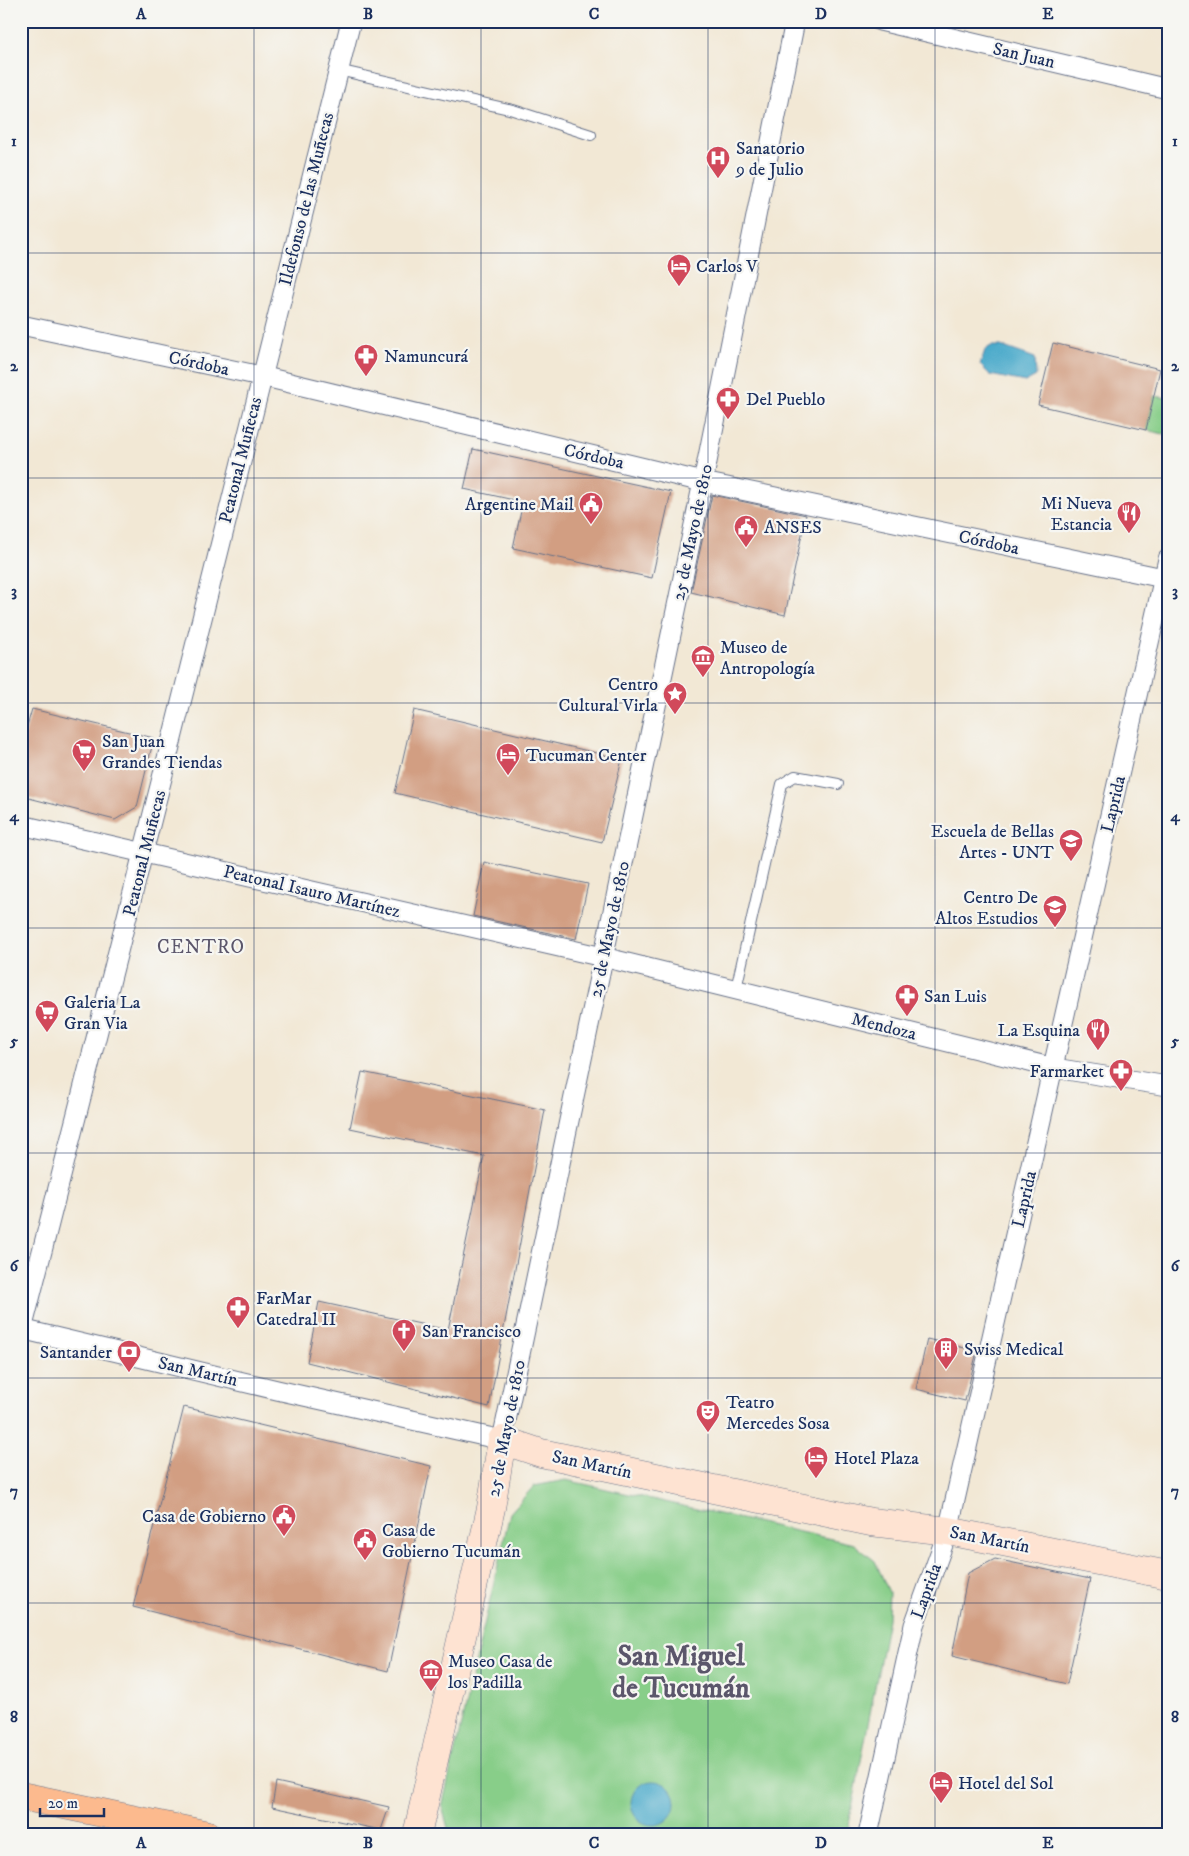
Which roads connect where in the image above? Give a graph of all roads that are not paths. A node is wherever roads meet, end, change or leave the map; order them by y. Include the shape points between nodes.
1 (351, 21) edge
2 (795, 21) edge
3 (880, 21) edge
4 (338, 70) junction
5 (1168, 89) edge
6 (591, 134) dead end
7 (21, 325) edge
8 (261, 376) junction
9 (703, 482) junction
10 (1168, 559) edge
11 (1166, 578) edge
12 (838, 784) dead end
13 (21, 824) edge
14 (145, 853) junction
15 (603, 957) junction
16 (736, 990) junction
17 (1054, 1068) junction
18 (1168, 1086) edge
19 (22, 1331) edge
20 (502, 1440) junction
21 (948, 1531) junction
22 (1168, 1575) edge
23 (21, 1796) edge
24 (122, 1826) edge
25 (208, 1835) edge
26 (417, 1835) edge
27 (868, 1835) edge

1 - 4 street, Ildefonso de las Muñecas
2 - 9 street, 25 de Mayo de 1810
3 - 5 street, San Juan
4 - 6 lane via 513,110
4 - 8 street, Ildefonso de las Muñecas
7 - 8 street, Córdoba
8 - 9 street, Córdoba
8 - 14 street, Peatonal Muñecas
9 - 11 street, Córdoba
9 - 15 street, 25 de Mayo de 1810
10 - 11 street, Laprida
11 - 17 street, Laprida
12 - 16 lane via 796,776 782,784
13 - 14 street, Peatonal Isauro Martínez
14 - 15 street, Peatonal Isauro Martínez
14 - 19 street, Peatonal Muñecas
15 - 16 street, Mendoza
15 - 20 street, 25 de Mayo de 1810
16 - 17 street, Mendoza
17 - 18 street, Mendoza
17 - 21 street, Laprida
19 - 20 street, San Martín
20 - 21 main road, San Martín via 541,1453 871,1522
20 - 26 main road, 25 de Mayo de 1810 via 491,1508
21 - 22 main road, San Martín
21 - 27 street, Laprida via 914,1625
23 - 24 main road
24 - 25 main road

